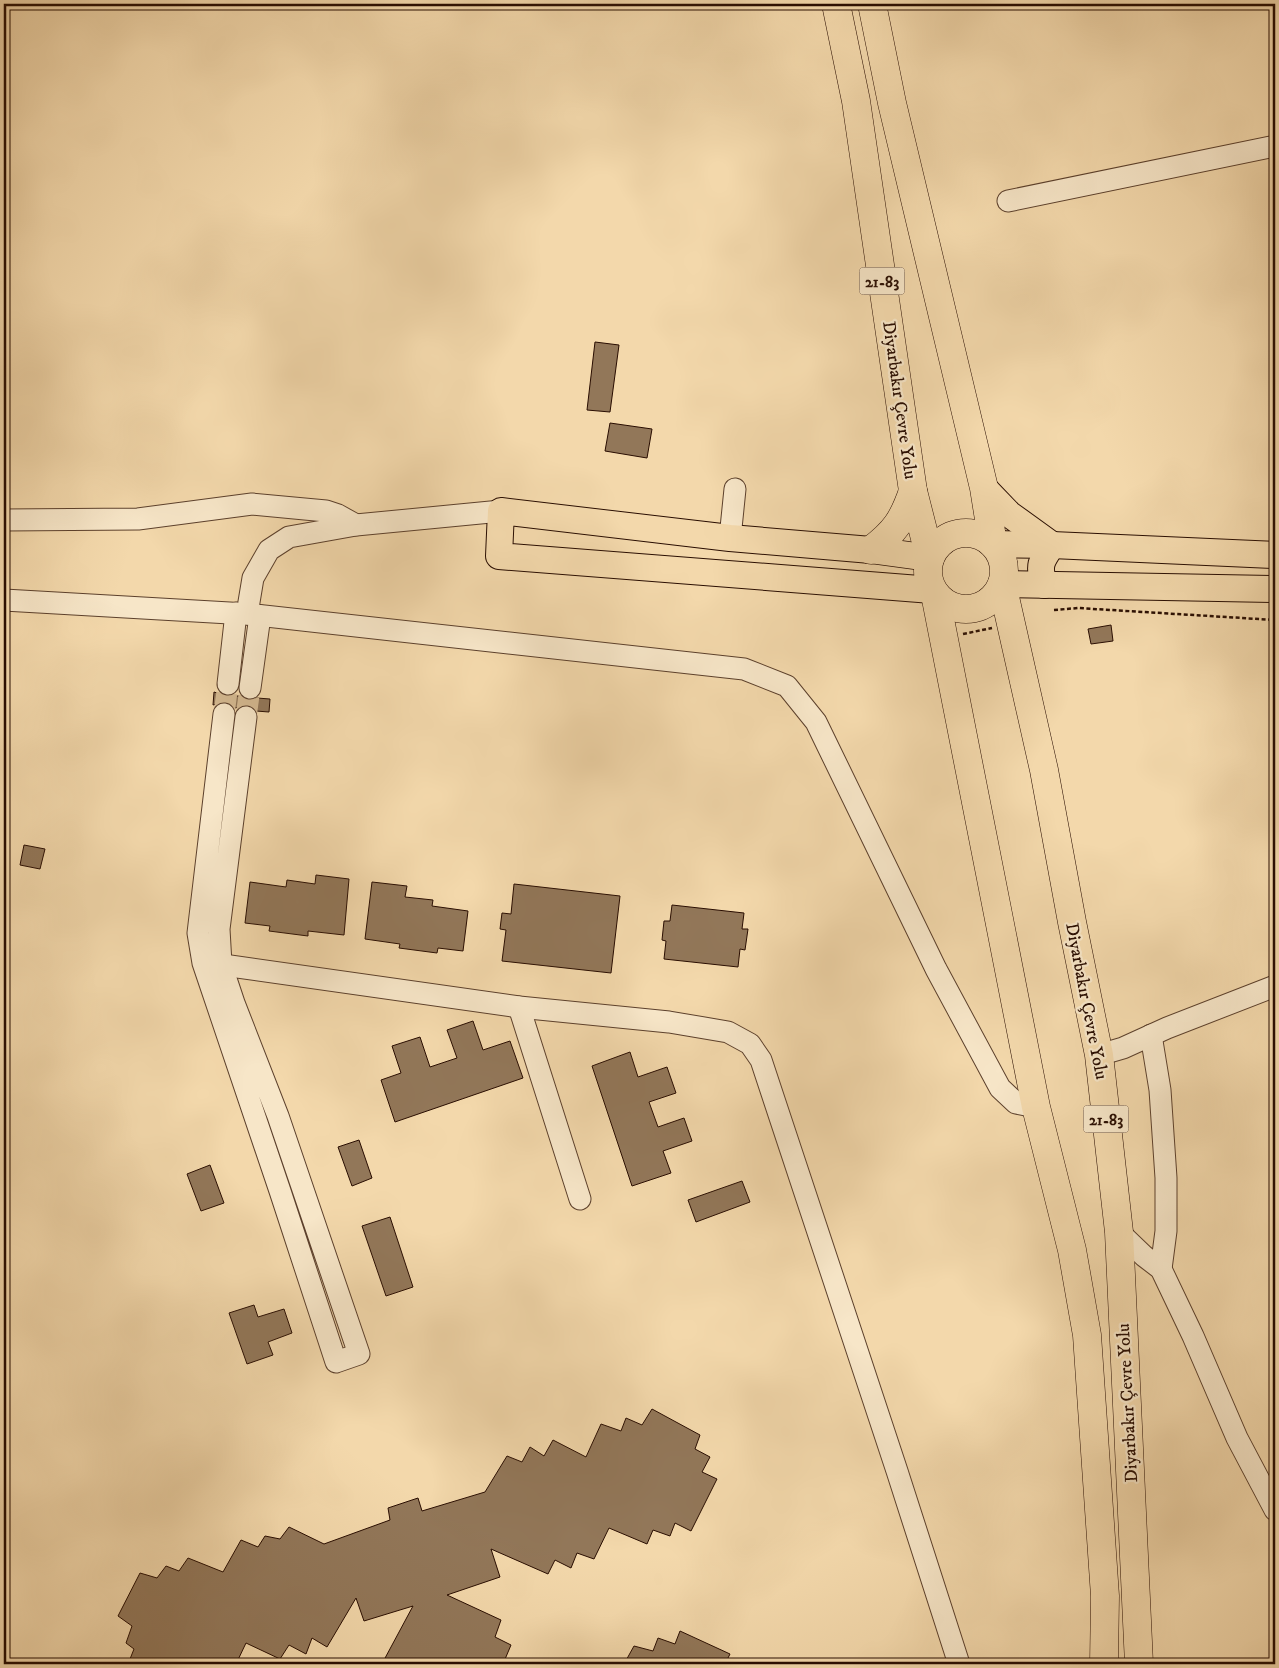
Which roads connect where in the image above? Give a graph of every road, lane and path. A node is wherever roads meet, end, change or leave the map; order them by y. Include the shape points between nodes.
1 (836, 4) edge
2 (872, 4) edge
3 (1275, 146) edge
4 (1008, 201) dead end
5 (984, 488) junction
6 (735, 490) dead end
7 (913, 491) junction
8 (501, 511) junction
9 (4, 520) edge
10 (356, 525) junction
11 (730, 538) junction
12 (993, 544) junction
13 (1052, 545) junction
14 (871, 550) junction
15 (1275, 555) edge
16 (930, 558) junction
17 (1002, 584) junction
18 (1044, 585) junction
19 (1275, 589) edge
20 (933, 592) junction
21 (4, 600) edge
22 (1054, 610) dead end
23 (248, 614) junction
24 (1275, 620) edge
25 (1001, 626) dead end
26 (963, 634) dead end
27 (228, 684) tunnel mouth
28 (250, 688) tunnel mouth
29 (224, 714) tunnel mouth
30 (246, 717) tunnel mouth
31 (212, 964) junction
32 (1275, 986) edge
33 (519, 1007) junction
34 (1151, 1035) junction
35 (1099, 1055) junction
36 (1036, 1107) junction
37 (580, 1198) dead end
38 (1119, 1232) junction
39 (1161, 1269) junction
40 (1275, 1510) edge
41 (959, 1664) edge
42 (1104, 1664) edge
43 (1139, 1664) edge

1 - 7 highway, Diyarbakır Çevre Yolu / 21-83 via 856,101
2 - 5 highway, 21-83 via 892,103
3 - 4 street
5 - 12 highway, 21-83
5 - 13 main road via 1009,514
6 - 11 street
7 - 14 highway via 905,514 895,529
7 - 16 highway, Diyarbakır Çevre Yolu / 21-83
8 - 10 street
8 - 11 main road
8 - 20 main road via 499,556
9 - 10 street via 138,519 252,504 326,511
10 - 23 street via 289,537 269,550 253,578
11 - 14 main road
12 - 13 main road
12 - 16 highway via 974,534 952,535 935,549
12 - 17 highway via 1004,562
13 - 15 main road
13 - 18 main road via 1040,564
14 - 16 main road
16 - 20 highway via 927,569
17 - 18 main road
17 - 20 highway via 991,601 972,610 951,607
17 - 35 highway, Diyarbakır Çevre Yolu / 21-83 via 1044,770
18 - 19 main road
20 - 36 highway, Diyarbakır Çevre Yolu
21 - 23 street
22 - 24 path via 1078,608
23 - 27 street
23 - 28 street
23 - 36 street via 744,669 787,686 816,722 936,969 1000,1088 1016,1103
25 - 26 path
29 - 31 street via 198,933
30 - 31 street
31 - 31 street via 280,1192 336,1362 359,1354 281,1125 234,1003
31 - 33 street
32 - 34 street
33 - 37 street
33 - 41 street via 669,1022 728,1032 750,1044 756,1052 800,1174
34 - 35 street
34 - 39 street via 1160,1090 1166,1178 1166,1231
35 - 38 highway, Diyarbakır Çevre Yolu / 21-83
36 - 42 highway, Diyarbakır Çevre Yolu via 1072,1250 1087,1335 1105,1596
38 - 39 street
38 - 43 highway, Diyarbakır Çevre Yolu / 21-83
39 - 40 street via 1237,1438

